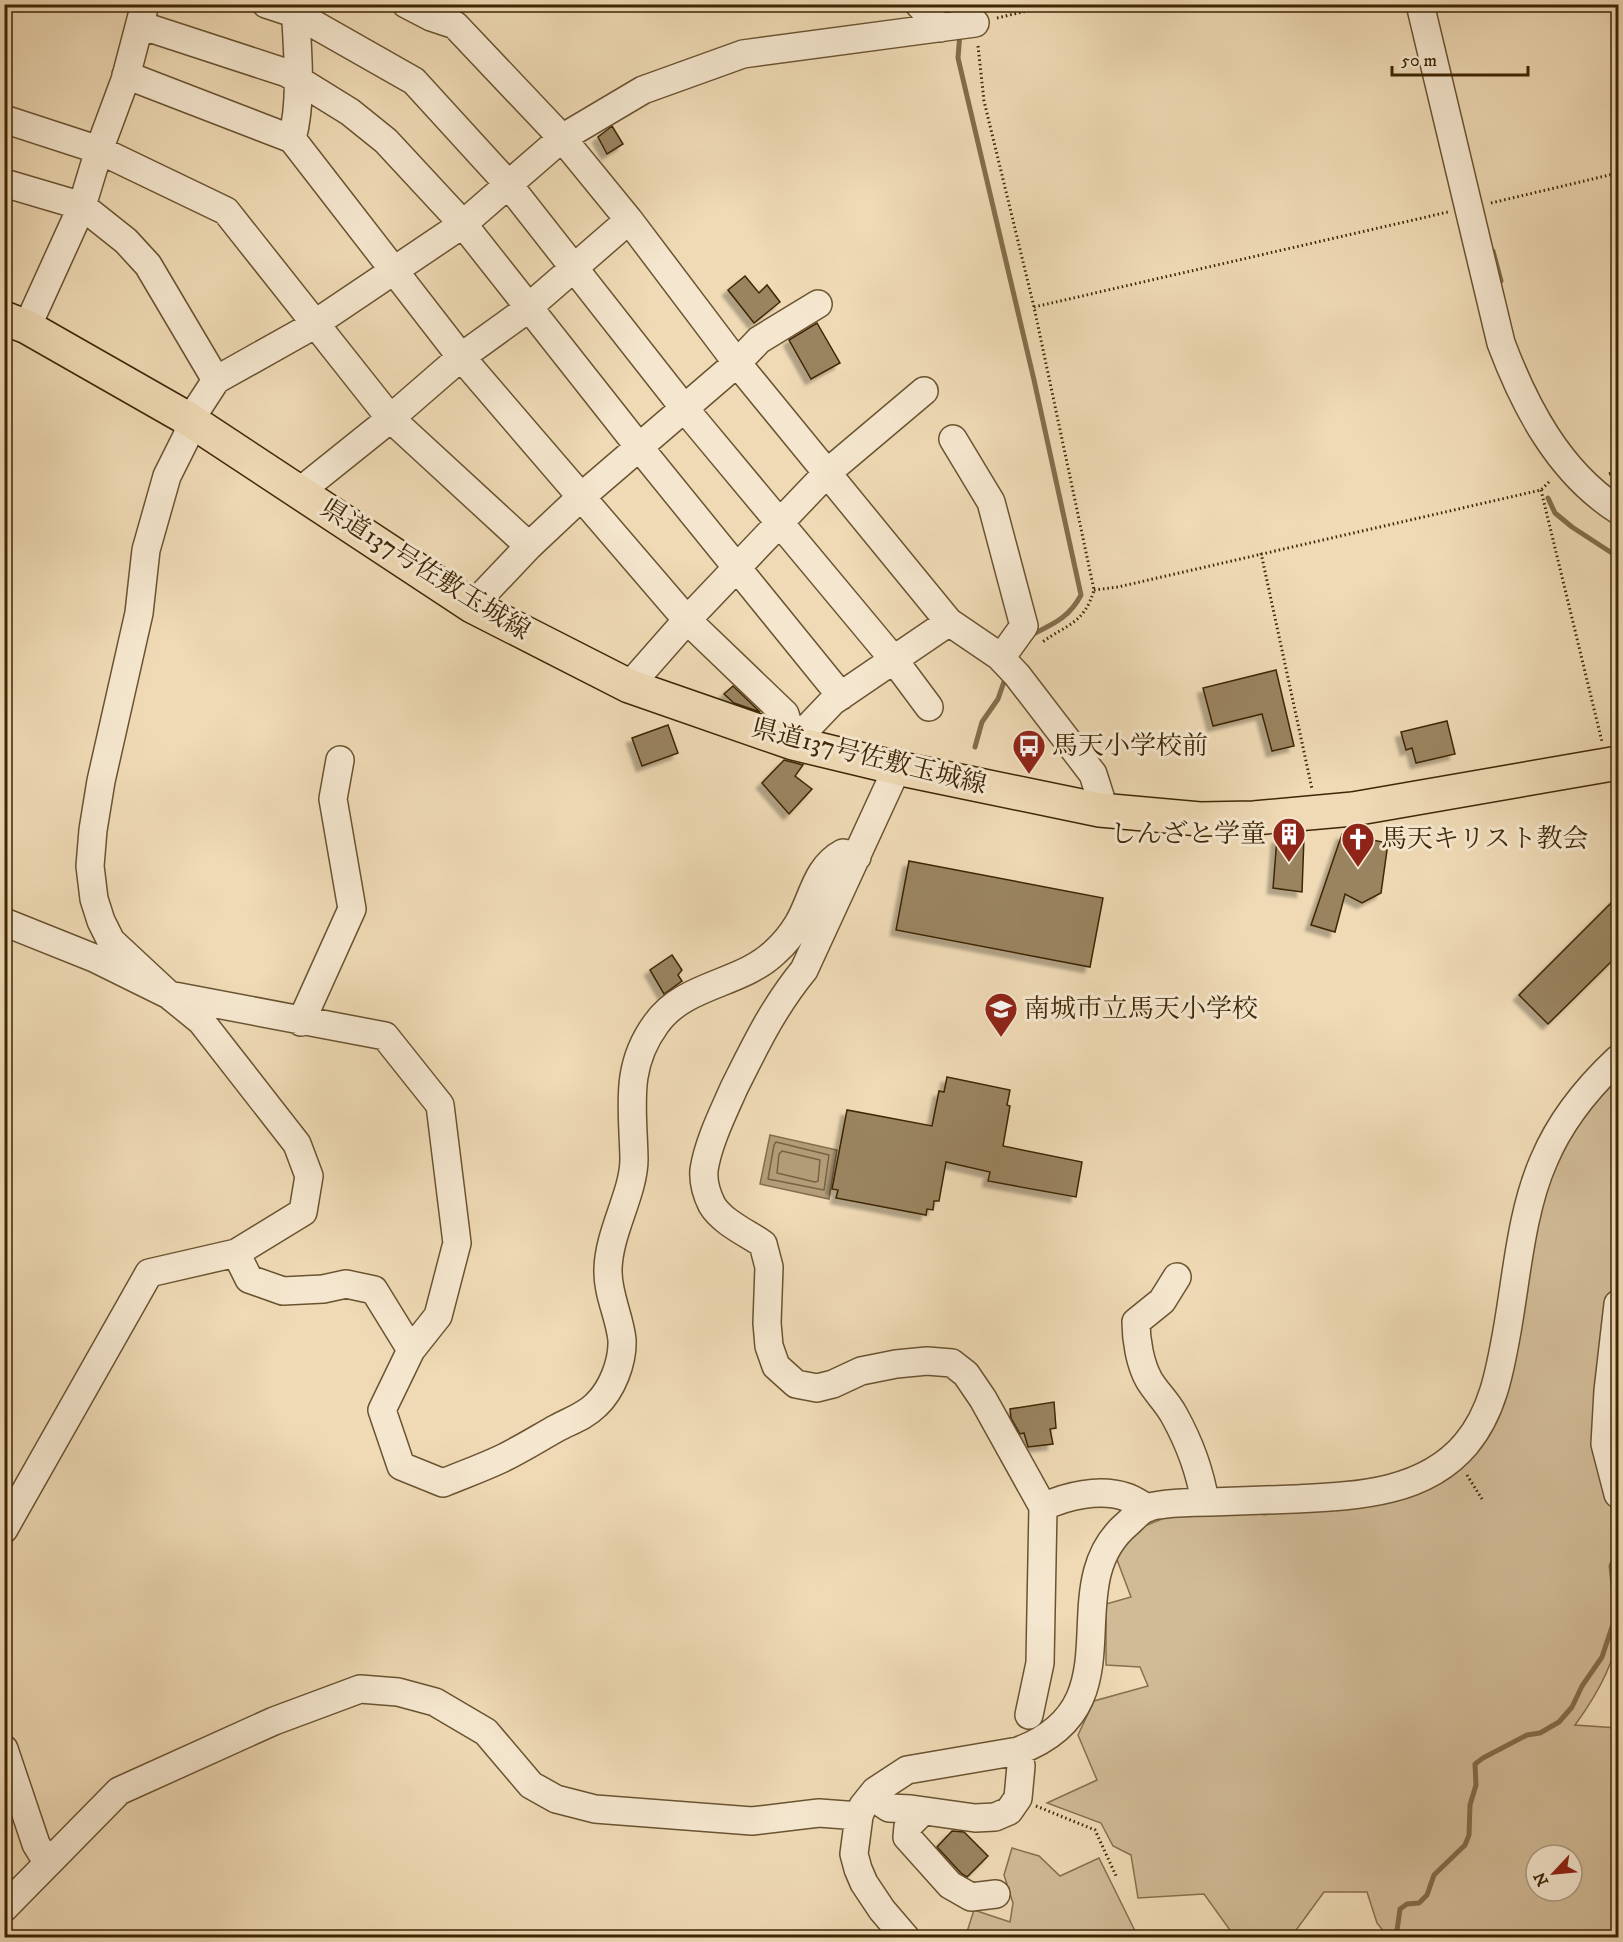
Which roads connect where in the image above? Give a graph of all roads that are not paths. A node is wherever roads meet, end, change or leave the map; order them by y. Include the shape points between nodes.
1 (266, 4) edge
2 (406, 4) edge
3 (919, 4) edge
4 (1419, 4) edge
5 (295, 9) edge
6 (966, 14) edge
7 (142, 15) edge
8 (455, 15) edge
9 (940, 28) junction
10 (126, 75) junction
11 (297, 79) junction
12 (4, 119) edge
13 (562, 138) junction
14 (292, 139) junction
15 (99, 150) junction
16 (4, 183) edge
17 (508, 184) junction
18 (82, 206) junction
19 (629, 220) junction
20 (463, 224) junction
21 (573, 268) junction
22 (394, 270) junction
23 (818, 304) dead end
24 (530, 306) junction
25 (16, 322) edge
26 (316, 323) junction
27 (461, 357) junction
28 (737, 363) junction
29 (216, 380) junction
30 (924, 391) dead end
31 (684, 408) junction
32 (390, 418) junction
33 (190, 420) junction
34 (953, 439) dead end
35 (639, 447) junction
36 (828, 472) junction
37 (299, 492) junction
38 (581, 497) junction
39 (1618, 510) edge
40 (780, 524) junction
41 (529, 546) junction
42 (738, 567) junction
43 (472, 606) junction
44 (687, 620) junction
45 (948, 622) junction
46 (1000, 658) junction
47 (894, 660) junction
48 (629, 686) junction
49 (841, 696) junction
50 (929, 707) dead end
51 (793, 744) junction
52 (340, 760) dead end
53 (1613, 764) edge
54 (897, 768) junction
55 (1100, 810) junction
56 (857, 857) junction
57 (4, 922) edge
58 (169, 995) junction
59 (301, 1022) junction
60 (1618, 1059) edge
61 (236, 1252) junction
62 (1177, 1277) dead end
63 (1618, 1304) edge
64 (411, 1350) junction
65 (1618, 1494) edge
66 (1205, 1502) junction
67 (1043, 1507) junction
68 (1147, 1508) junction
69 (4, 1529) edge
70 (1040, 1663) junction
71 (1015, 1681) dead end
72 (1029, 1715) dead end
73 (4, 1749) edge
74 (1018, 1751) junction
75 (865, 1806) junction
76 (923, 1811) junction
77 (47, 1862) junction
78 (996, 1894) dead end
79 (4, 1908) edge
80 (906, 1938) edge

1 - 5 street
2 - 8 street via 431,17
3 - 9 street
4 - 39 street via 1475,206 1501,343 1514,378 1567,465
5 - 11 street
5 - 17 street via 414,81
6 - 9 street
7 - 10 street
7 - 11 street
8 - 13 street
9 - 13 street via 743,54 642,90
10 - 14 street
10 - 15 street
11 - 14 street
11 - 20 street via 350,112 386,141
12 - 15 street
13 - 17 street
13 - 19 street
14 - 22 street
15 - 18 street
15 - 26 street via 226,211
16 - 18 street
17 - 20 street
17 - 21 street
18 - 25 street
18 - 29 street via 126,241 148,265
19 - 21 street
19 - 28 street
20 - 22 street
20 - 24 street
21 - 24 street
21 - 31 street
22 - 26 street
22 - 27 street
23 - 28 street via 759,340
24 - 27 street
24 - 35 street
25 - 33 main road, 県道137号佐敷玉城線
26 - 29 street
26 - 32 street
27 - 32 street
27 - 38 street
28 - 31 street
28 - 36 street
29 - 33 street
30 - 36 street
31 - 35 street
31 - 40 street
32 - 37 street
32 - 41 street
33 - 37 main road, 県道137号佐敷玉城線
33 - 58 street via 187,436 167,476 146,550 139,613 101,781 90,866 94,898 111,941
34 - 46 street via 991,502 1024,626
35 - 38 street
35 - 42 street
36 - 40 street
36 - 45 street
37 - 43 main road, 県道137号佐敷玉城線
38 - 41 street
38 - 44 street
40 - 42 street
40 - 47 street
41 - 43 street
42 - 44 street
42 - 49 street
43 - 48 main road, 県道137号佐敷玉城線
44 - 48 street
44 - 51 street via 785,714
45 - 46 street
45 - 47 street
46 - 55 street via 1093,774
47 - 49 street
47 - 50 street
48 - 51 main road, 県道137号佐敷玉城線
49 - 51 street
51 - 54 main road, 県道137号佐敷玉城線
52 - 59 street via 333,799 352,909
53 - 55 main road, 県道137号佐敷玉城線 via 1315,814 1200,819
54 - 55 main road, 県道137号佐敷玉城線
54 - 56 street
56 - 64 street via 843,853 833,858 822,871 798,924 766,961 675,1004 657,1022 639,1054 632,1077 634,1163 615,1225 608,1270 622,1339 620,1358 612,1384 597,1404 501,1459 443,1483 401,1466 382,1410
56 - 67 street via 804,970 769,1019 718,1123 704,1170 704,1185 712,1206 724,1220 763,1244 769,1267 769,1346 776,1366 796,1384 817,1388 861,1371 896,1364 952,1363 966,1374 983,1399
57 - 58 street via 94,958
58 - 59 street
58 - 61 street via 201,1021 297,1144 309,1176 303,1212
59 - 64 street via 385,1036 441,1105 458,1243 438,1316
60 - 66 street via 1578,1104 1544,1161 1521,1245 1498,1377 1487,1411 1455,1456 1418,1479 1350,1497
61 - 64 street via 249,1279 283,1291 346,1284 374,1290
61 - 69 street via 148,1273
62 - 66 street via 1162,1301 1136,1322 1136,1333 1148,1379 1187,1439
63 - 65 street via 1605,1444
66 - 68 street
67 - 68 street via 1079,1494 1110,1494 1125,1496
67 - 70 street
68 - 74 street via 1119,1531 1099,1565 1089,1659 1084,1688 1074,1711 1058,1730
70 - 71 street
70 - 72 street
73 - 77 street via 36,1844
74 - 75 street via 908,1770 890,1780
74 - 76 street via 1018,1798 1009,1811 995,1817 975,1818
75 - 76 street
75 - 77 street via 752,1821 595,1809 556,1799 531,1785 486,1731 435,1702 398,1692 360,1689 274,1721 119,1791
75 - 80 street via 854,1854 858,1869 882,1910
76 - 78 street via 908,1826 907,1837 950,1885 971,1897
77 - 79 street

